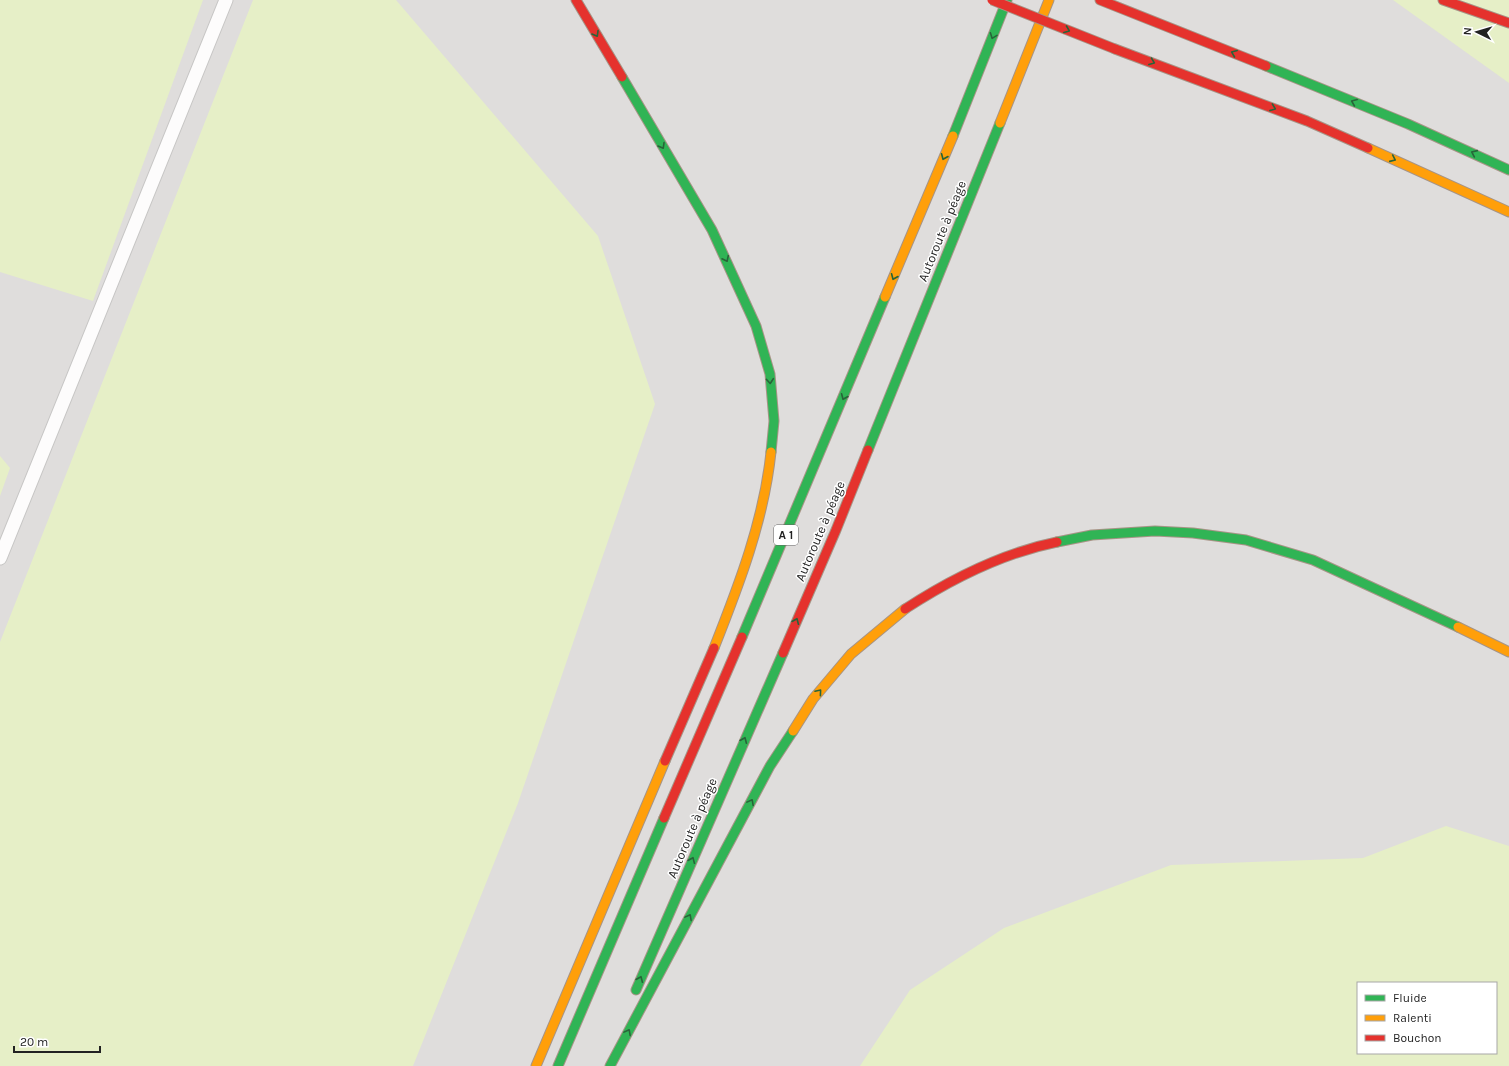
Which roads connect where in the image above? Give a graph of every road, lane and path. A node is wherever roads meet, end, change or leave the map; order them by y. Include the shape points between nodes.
1 (226, 0) edge
2 (576, 0) edge
3 (992, 0) edge
4 (1007, 0) edge
5 (1049, 0) edge
6 (1100, 0) edge
7 (1443, 0) edge
8 (1509, 23) edge
9 (1509, 170) edge
10 (1509, 212) edge
11 (0, 558) edge
12 (1509, 652) edge
13 (631, 1001) dead end
14 (615, 1037) dead end
15 (536, 1066) edge
16 (558, 1066) edge
17 (602, 1066) edge
18 (610, 1066) edge

1 - 11 lane
2 -> 15 main road via 712,230 738,285 756,326 770,374 774,421 769,473 758,525 737,587
3 -> 10 main road, bridge via 1307,121
4 -> 16 main road, A 1 via 793,518
13 -> 5 main road, Autoroute à péage via 836,530
9 -> 6 main road via 1323,88
7 - 8 main road
18 -> 12 main road via 770,766 813,698 851,654 898,614 936,589 990,563 1038,546 1092,534 1155,531 1246,540 1313,560
14 - 17 main road

